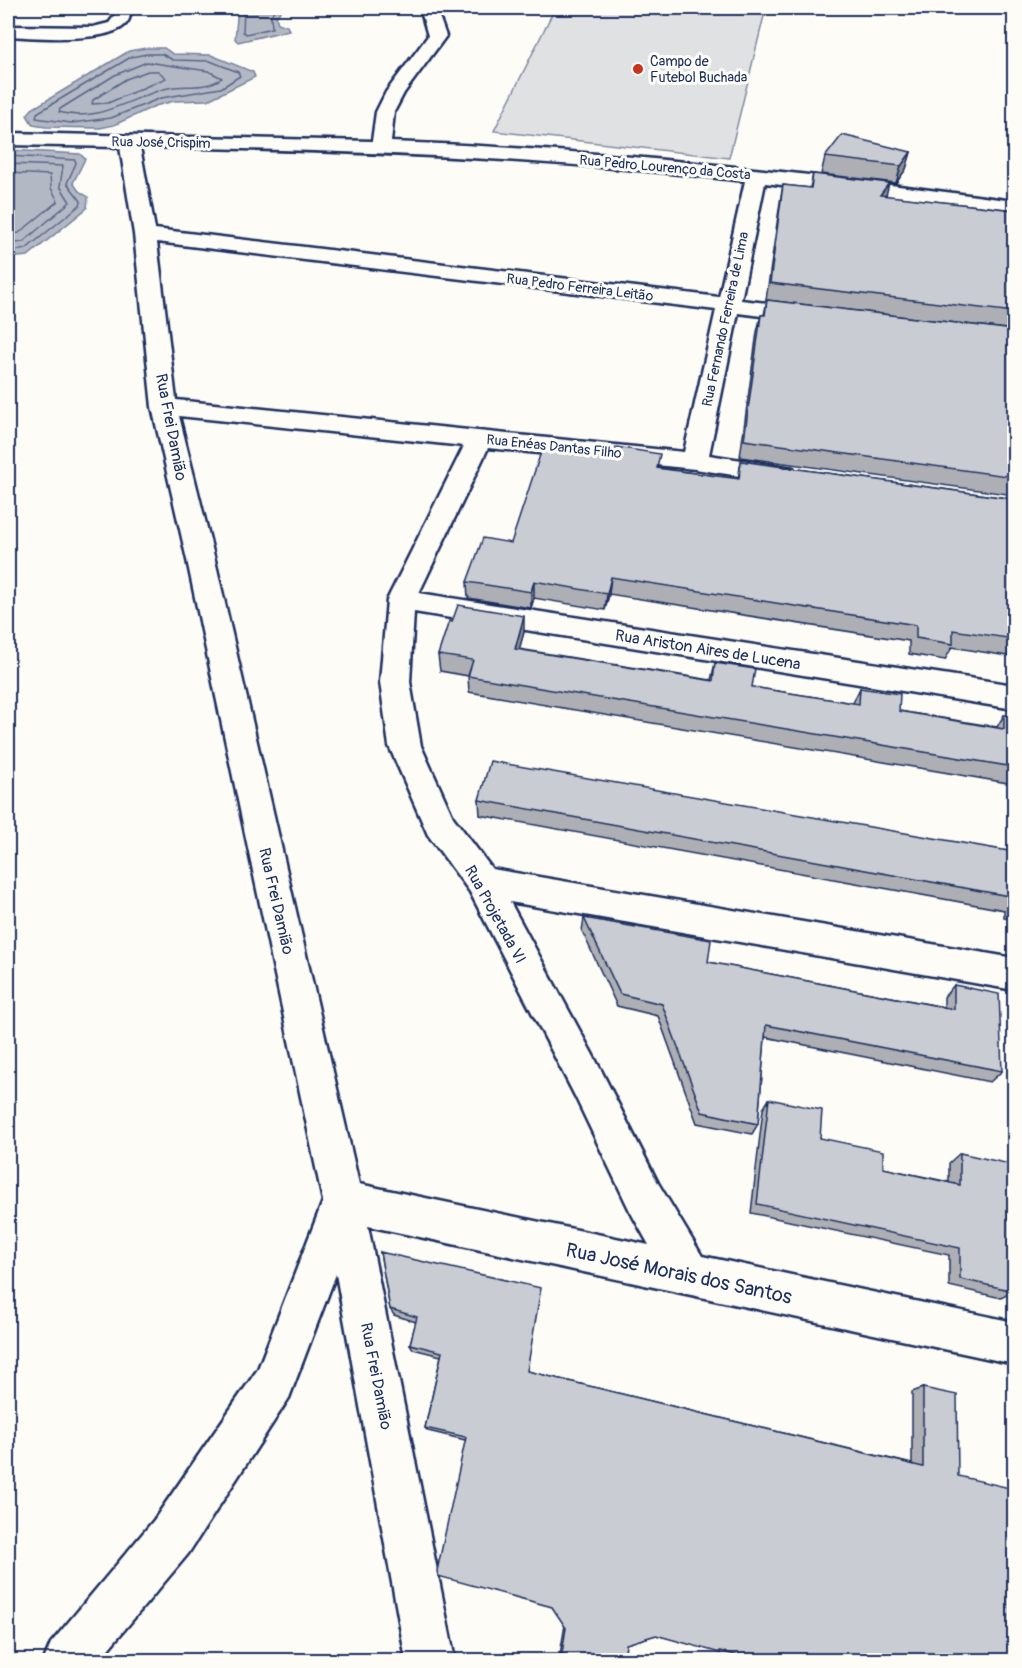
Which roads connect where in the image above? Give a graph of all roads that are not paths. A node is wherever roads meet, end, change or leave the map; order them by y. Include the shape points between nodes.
1 (428, 8) edge
2 (122, 11) edge
3 (8, 31) edge
4 (8, 140) edge
5 (129, 141) junction
6 (314, 146) joint
7 (381, 148) junction
8 (756, 176) junction
9 (1014, 207) edge
10 (145, 234) junction
11 (728, 305) junction
12 (831, 318) edge
13 (164, 407) junction
14 (480, 438) junction
15 (695, 461) junction
16 (813, 478) edge
17 (401, 600) junction
18 (1014, 698) edge
19 (482, 882) junction
20 (1014, 974) edge
21 (343, 1201) junction
22 (690, 1276) junction
23 (1014, 1343) edge
24 (68, 1660) edge
25 (431, 1660) edge

1 - 7 street via 437,36 395,92 385,112
2 - 3 street via 121,22 115,27 93,32
4 - 5 street, Rua José Crispim
5 - 6 street, Rua José Crispim
5 - 10 street, Rua Frei Damião
6 - 7 street, Rua Pedro Lourenço da Costa
7 - 8 street, Rua Pedro Lourenço da Costa via 530,155
8 - 9 street, Rua Pedro Lourenço da Costa
8 - 11 street, Rua Fernando Ferreira de Lima
10 - 11 street, Rua Pedro Ferreira Leitão
10 - 13 street, Rua Frei Damião
11 - 12 street, Rua Pedro Ferreira Leitão
11 - 15 street, Rua Fernando Ferreira de Lima
13 - 14 street, Rua Enéas Dantas Filho
13 - 21 street, Rua Frei Damião
14 - 15 street, Rua Enéas Dantas Filho
14 - 17 street, Rua Projetada VI
15 - 16 street, Rua Enéas Dantas Filho
17 - 18 street, Rua Ariston Aires de Lucena
17 - 19 street, Rua Projetada VI via 395,682 405,746 441,825
19 - 20 street
19 - 22 street, Rua Projetada VI via 644,1197
21 - 22 street, Rua José Morais dos Santos
21 - 24 street via 274,1383 171,1537
21 - 25 street, Rua Frei Damião
22 - 23 street, Rua José Morais dos Santos

